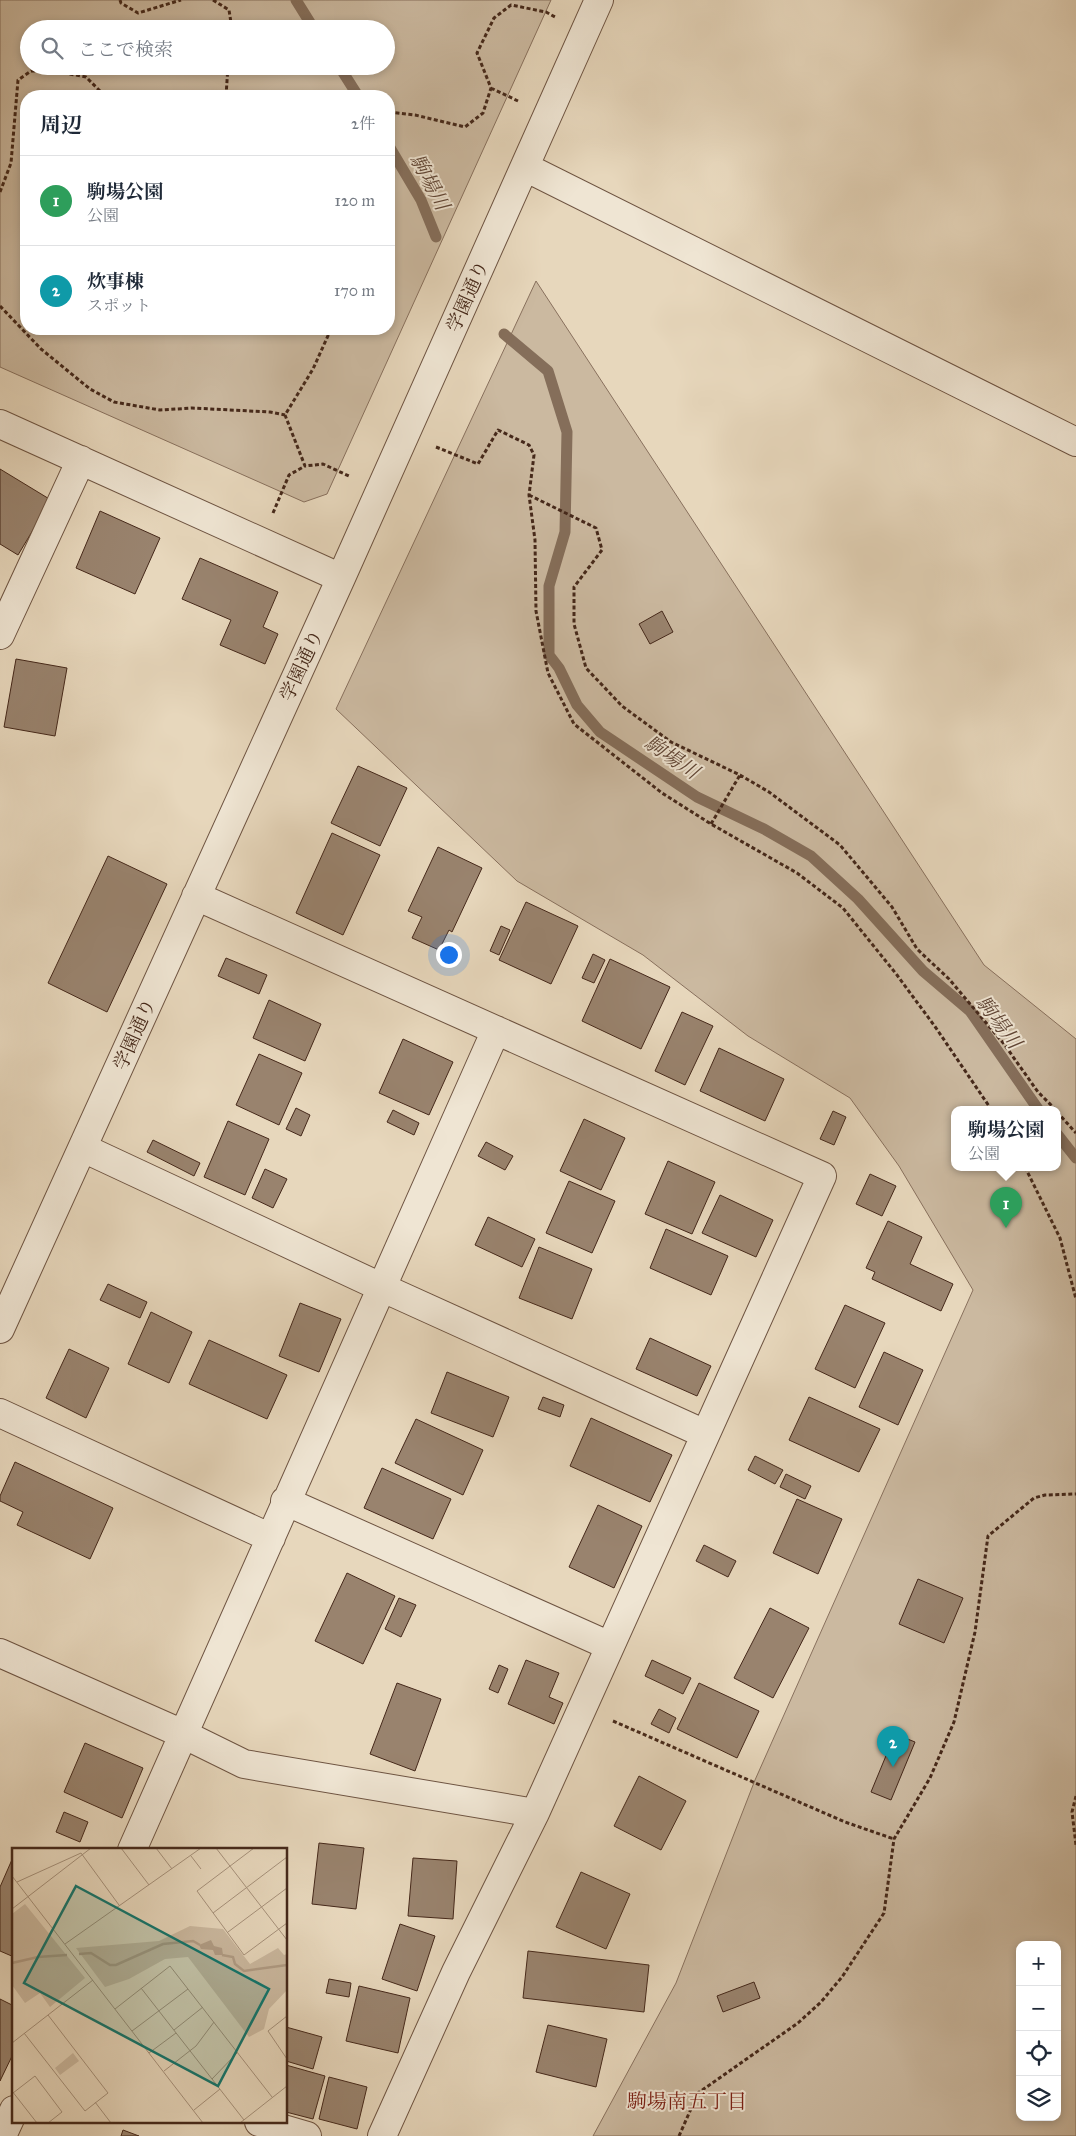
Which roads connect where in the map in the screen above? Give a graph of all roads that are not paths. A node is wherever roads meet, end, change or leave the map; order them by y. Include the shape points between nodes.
1 (599, 0) edge
2 (525, 167) junction
3 (0, 424) edge
4 (1076, 442) edge
5 (81, 460) junction
6 (341, 578) junction
7 (0, 635) edge
8 (196, 896) junction
9 (496, 1030) junction
10 (83, 1148) junction
11 (383, 1288) junction
12 (0, 1329) edge
13 (0, 1413) edge
14 (705, 1434) junction
15 (285, 1501) junction
16 (271, 1538) junction
17 (610, 1646) junction
18 (0, 1653) edge
19 (183, 1734) junction
20 (535, 1813) junction
21 (133, 1848) edge
22 (12, 2114) edge
23 (266, 2124) edge
24 (2, 2136) edge
25 (307, 2136) edge
26 (382, 2136) edge

1 - 2 street, 学園通り
2 - 4 street
2 - 6 street, 学園通り
3 - 5 street
5 - 6 street
5 - 7 street
6 - 8 street, 学園通り
8 - 9 street
8 - 10 street, 学園通り
9 - 11 street
9 - 14 street via 822,1176
10 - 11 street
10 - 12 street, 学園通り
11 - 14 street
11 - 15 street
13 - 16 street
14 - 17 street
15 - 16 street
15 - 17 street
16 - 19 street
17 - 20 street
18 - 19 street
19 - 20 street via 244,1764
19 - 21 street
20 - 26 street via 456,1972
22 - 24 street
23 - 25 street

